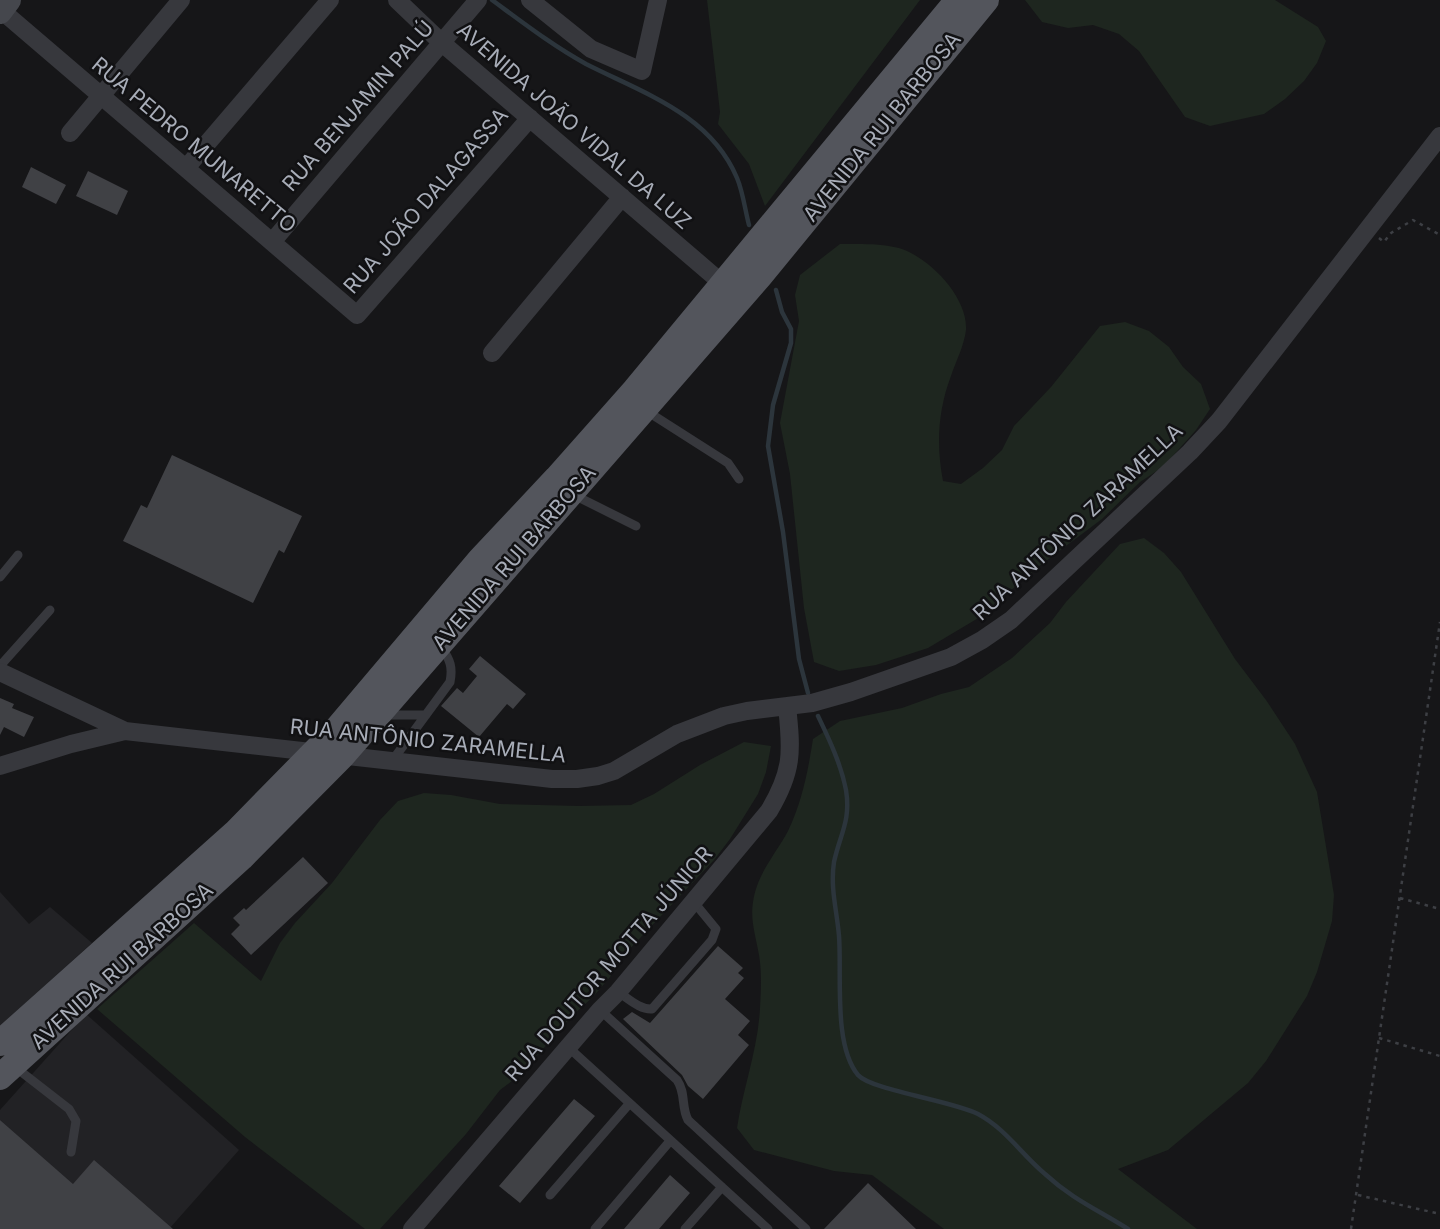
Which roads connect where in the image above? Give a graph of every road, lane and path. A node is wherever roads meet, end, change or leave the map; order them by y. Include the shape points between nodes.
1 (181, 0) edge
2 (330, 0) edge
3 (397, 0) edge
4 (478, 0) edge
5 (530, 0) edge
6 (658, 0) edge
7 (958, 0) edge
8 (986, 0) edge
9 (3, 8) edge
10 (442, 43) junction
11 (101, 96) junction
12 (530, 118) junction
13 (70, 133) dead end
14 (1440, 136) edge
15 (186, 168) junction
16 (622, 197) junction
17 (1367, 230) junction
18 (782, 231) junction
19 (1440, 235) edge
20 (272, 242) junction
21 (750, 270) junction
22 (723, 284) junction
23 (358, 315) joint
24 (492, 353) dead end
25 (644, 409) junction
26 (739, 479) dead end
27 (570, 493) junction
28 (636, 526) dead end
29 (18, 555) dead end
30 (0, 577) edge
31 (50, 610) dead end
32 (1440, 622) edge
33 (439, 644) junction
34 (0, 666) edge
35 (0, 672) edge
36 (786, 706) junction
37 (379, 714) junction
38 (426, 715) junction
39 (125, 731) junction
40 (315, 752) junction
41 (343, 755) junction
42 (392, 761) junction
43 (0, 766) edge
44 (1400, 898) junction
45 (693, 901) junction
46 (1440, 909) edge
47 (618, 992) junction
48 (600, 1010) junction
49 (1379, 1038) junction
50 (568, 1047) junction
51 (6, 1048) edge
52 (1440, 1056) edge
53 (629, 1104) junction
54 (670, 1141) junction
55 (71, 1152) dead end
56 (722, 1187) junction
57 (1356, 1194) junction
58 (550, 1195) dead end
59 (1440, 1214) edge
60 (766, 1228) edge
61 (412, 1229) edge
62 (595, 1229) edge
63 (685, 1229) edge
64 (806, 1229) edge
65 (1351, 1229) edge

1 - 11 street
2 - 15 street
3 - 10 street, AVENIDA JOÃO VIDAL DA LUZ
4 - 10 street, RUA BENJAMIN PALÚ
5 - 6 street via 591,49 642,71
7 - 18 main road, AVENIDA RUI BARBOSA
8 - 18 main road, AVENIDA RUI BARBOSA
9 - 11 street, RUA PEDRO MUNARETTO
10 - 12 street, AVENIDA JOÃO VIDAL DA LUZ
10 - 20 street, RUA BENJAMIN PALÚ
11 - 13 street
11 - 15 street, RUA PEDRO MUNARETTO
12 - 16 street, AVENIDA JOÃO VIDAL DA LUZ
12 - 23 street, RUA JOÃO DALAGASSA
14 - 17 street, RUA ANTÔNIO ZARAMELLA
15 - 20 street, RUA PEDRO MUNARETTO
16 - 22 street, AVENIDA JOÃO VIDAL DA LUZ
16 - 24 street
17 - 19 path via 1384,242 1413,220
17 - 36 street, RUA ANTÔNIO ZARAMELLA via 1219,421 1011,620 951,657 825,700
18 - 21 main road, AVENIDA RUI BARBOSA
20 - 23 street, RUA PEDRO MUNARETTO
21 - 22 main road, AVENIDA RUI BARBOSA
21 - 25 main road, AVENIDA RUI BARBOSA
22 - 40 main road, AVENIDA RUI BARBOSA
25 - 26 lane via 728,463
25 - 27 main road, AVENIDA RUI BARBOSA
27 - 28 lane
27 - 33 main road, AVENIDA RUI BARBOSA
29 - 30 lane
31 - 34 lane
32 - 44 path
33 - 37 main road, AVENIDA RUI BARBOSA
33 - 38 lane via 450,659 450,682
35 - 39 street
36 - 42 street, RUA ANTÔNIO ZARAMELLA via 700,724 597,776 552,779
36 - 45 street, RUA DOUTOR MOTTA JÚNIOR via 790,750 782,789 769,811
37 - 38 lane
37 - 41 main road, AVENIDA RUI BARBOSA
38 - 42 lane
39 - 40 street, RUA ANTÔNIO ZARAMELLA
39 - 43 street
40 - 41 street, RUA ANTÔNIO ZARAMELLA
40 - 51 main road, AVENIDA RUI BARBOSA
41 - 42 street, RUA ANTÔNIO ZARAMELLA
41 - 51 main road, AVENIDA RUI BARBOSA via 241,858
44 - 46 path
44 - 49 path
45 - 47 street, RUA DOUTOR MOTTA JÚNIOR
45 - 47 lane via 716,929 712,940 652,1009 640,1007
47 - 48 street, RUA DOUTOR MOTTA JÚNIOR
48 - 50 street, RUA DOUTOR MOTTA JÚNIOR
48 - 64 lane via 677,1080 688,1121
49 - 52 path
49 - 57 path
50 - 53 lane
50 - 61 street, RUA DOUTOR MOTTA JÚNIOR
51 - 55 lane via 69,1109 76,1121
53 - 54 lane
53 - 58 lane
54 - 56 lane
54 - 62 lane
56 - 60 lane
56 - 63 lane
57 - 59 path
57 - 65 path

